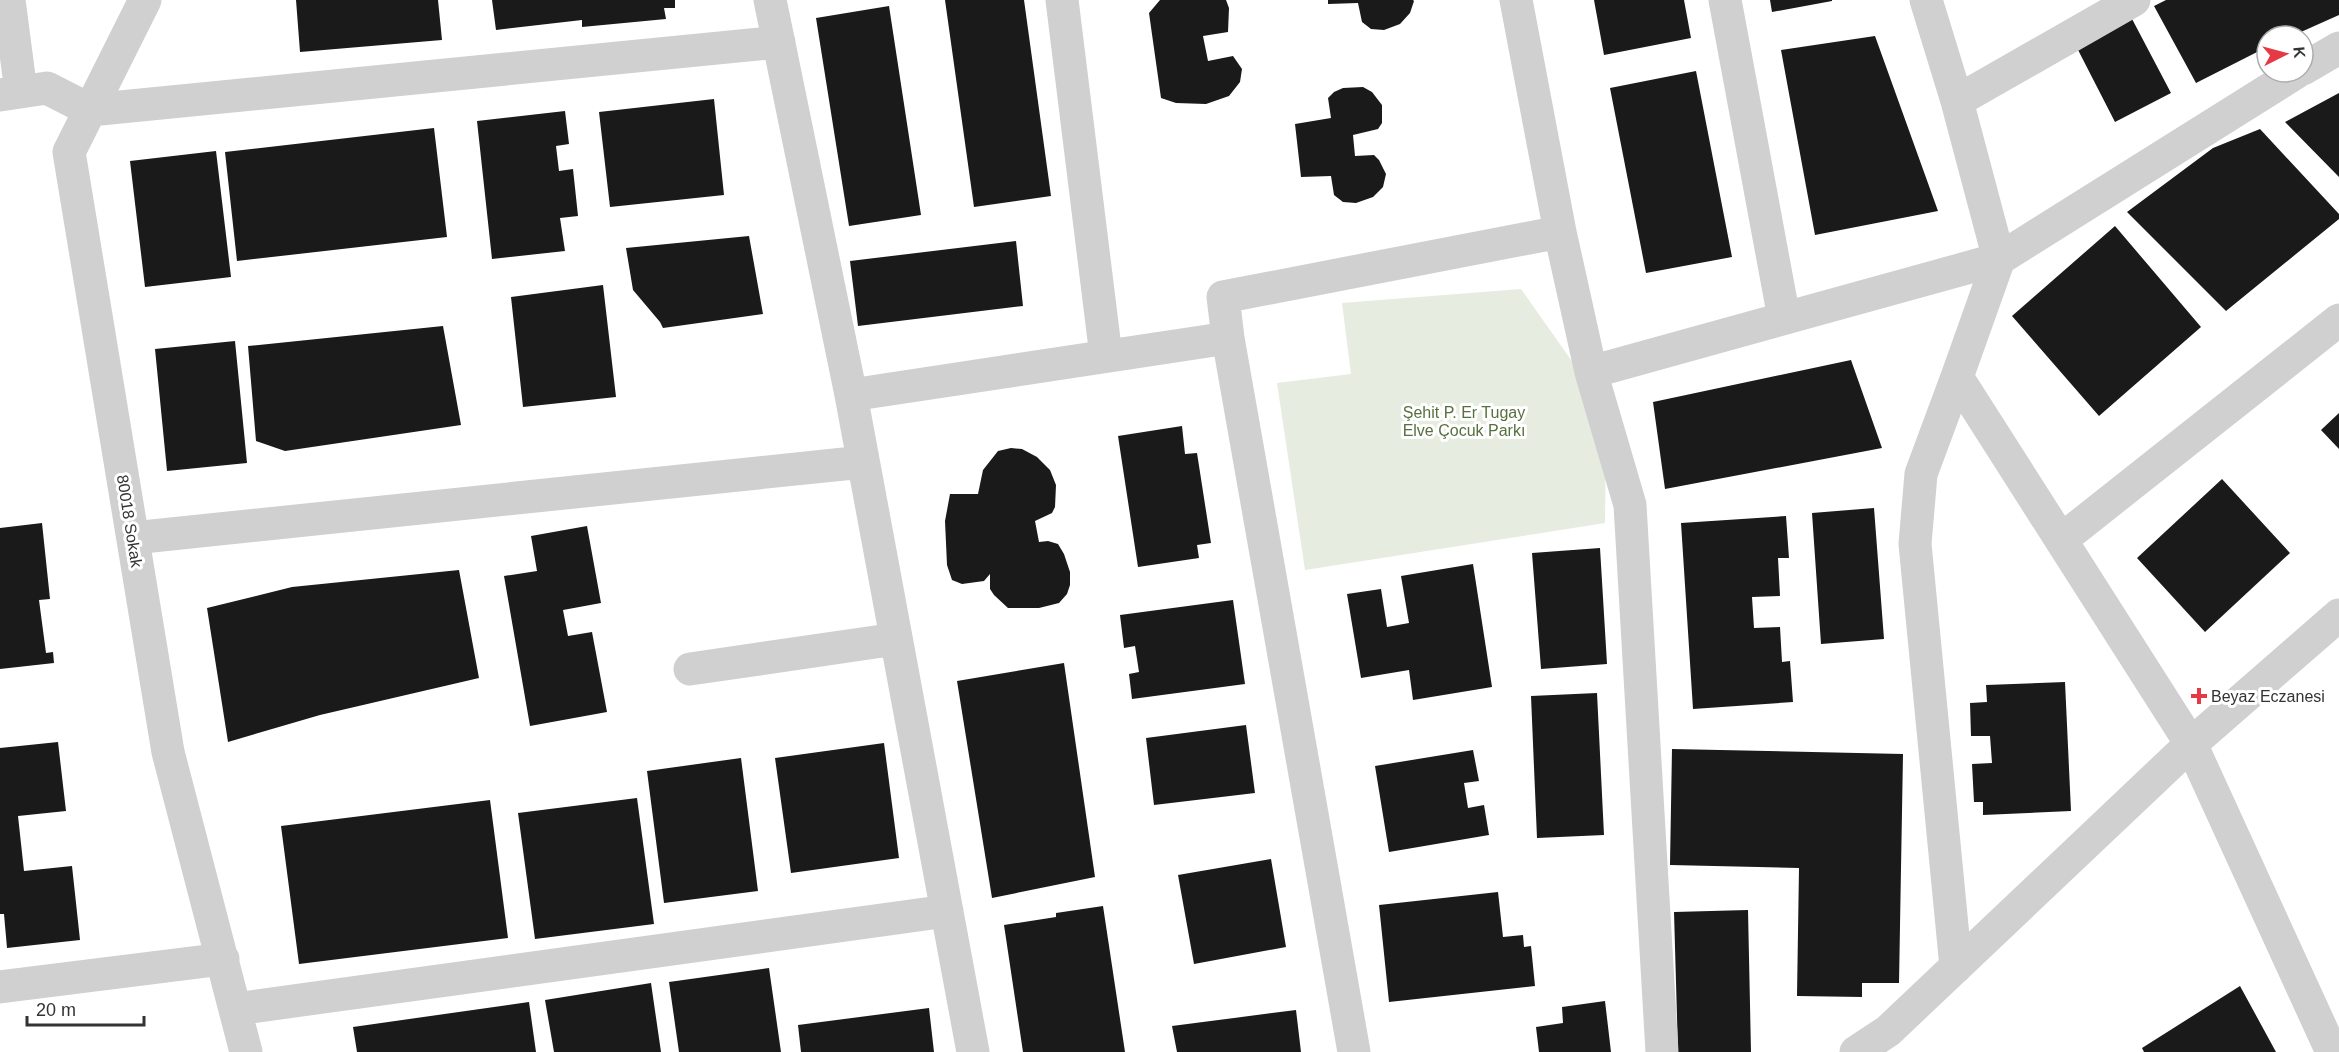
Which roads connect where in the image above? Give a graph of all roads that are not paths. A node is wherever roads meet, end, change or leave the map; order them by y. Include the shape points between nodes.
1 (9, 0) edge
2 (145, 0) edge
3 (770, 0) edge
4 (1062, 0) edge
5 (1516, 0) edge
6 (1725, 0) edge
7 (1926, 0) edge
8 (2134, 0) edge
9 (779, 42) junction
10 (2339, 48) edge
11 (2315, 62) edge
12 (2278, 84) edge
13 (11, 93) edge
14 (1957, 101) junction
15 (90, 110) junction
16 (1560, 232) junction
17 (1999, 259) junction
18 (1784, 318) junction
19 (2339, 320) edge
20 (1228, 338) junction
21 (1106, 356) junction
22 (1591, 372) junction
23 (1957, 377) junction
24 (851, 395) junction
25 (863, 462) junction
26 (133, 538) junction
27 (2061, 540) junction
28 (2339, 615) edge
29 (896, 639) junction
30 (690, 669) dead end
31 (2191, 744) junction
32 (947, 911) junction
33 (223, 959) junction
34 (1956, 967) junction
35 (0, 987) edge
36 (236, 1009) junction
37 (246, 1052) edge
38 (973, 1052) edge
39 (1354, 1052) edge
40 (1662, 1052) edge
41 (1856, 1052) edge
42 (2332, 1052) edge

1 - 13 street
2 - 15 street, 80018 Sokak
3 - 9 street
4 - 21 street
5 - 16 street
6 - 18 street
7 - 14 street
8 - 14 street
9 - 15 street
9 - 24 street
10 - 11 street
12 - 17 street
13 - 15 street via 47,88
14 - 17 street
15 - 26 street, 80018 Sokak via 69,152
16 - 20 street via 1223,297
16 - 22 street
17 - 18 street
17 - 23 street
18 - 22 street
19 - 27 street
20 - 21 street
20 - 39 street
21 - 24 street
22 - 40 street via 1630,506
23 - 27 street
23 - 34 street via 1921,474 1915,544
24 - 25 street
25 - 26 street
25 - 29 street
26 - 33 street, 80018 Sokak via 168,752
27 - 31 street
28 - 31 street
29 - 30 street
29 - 32 street
31 - 34 street
31 - 42 street
32 - 36 street
32 - 38 street
33 - 35 street
33 - 36 street, 80018 Sokak
34 - 41 street via 1888,1031
36 - 37 street, 80018 Sokak

